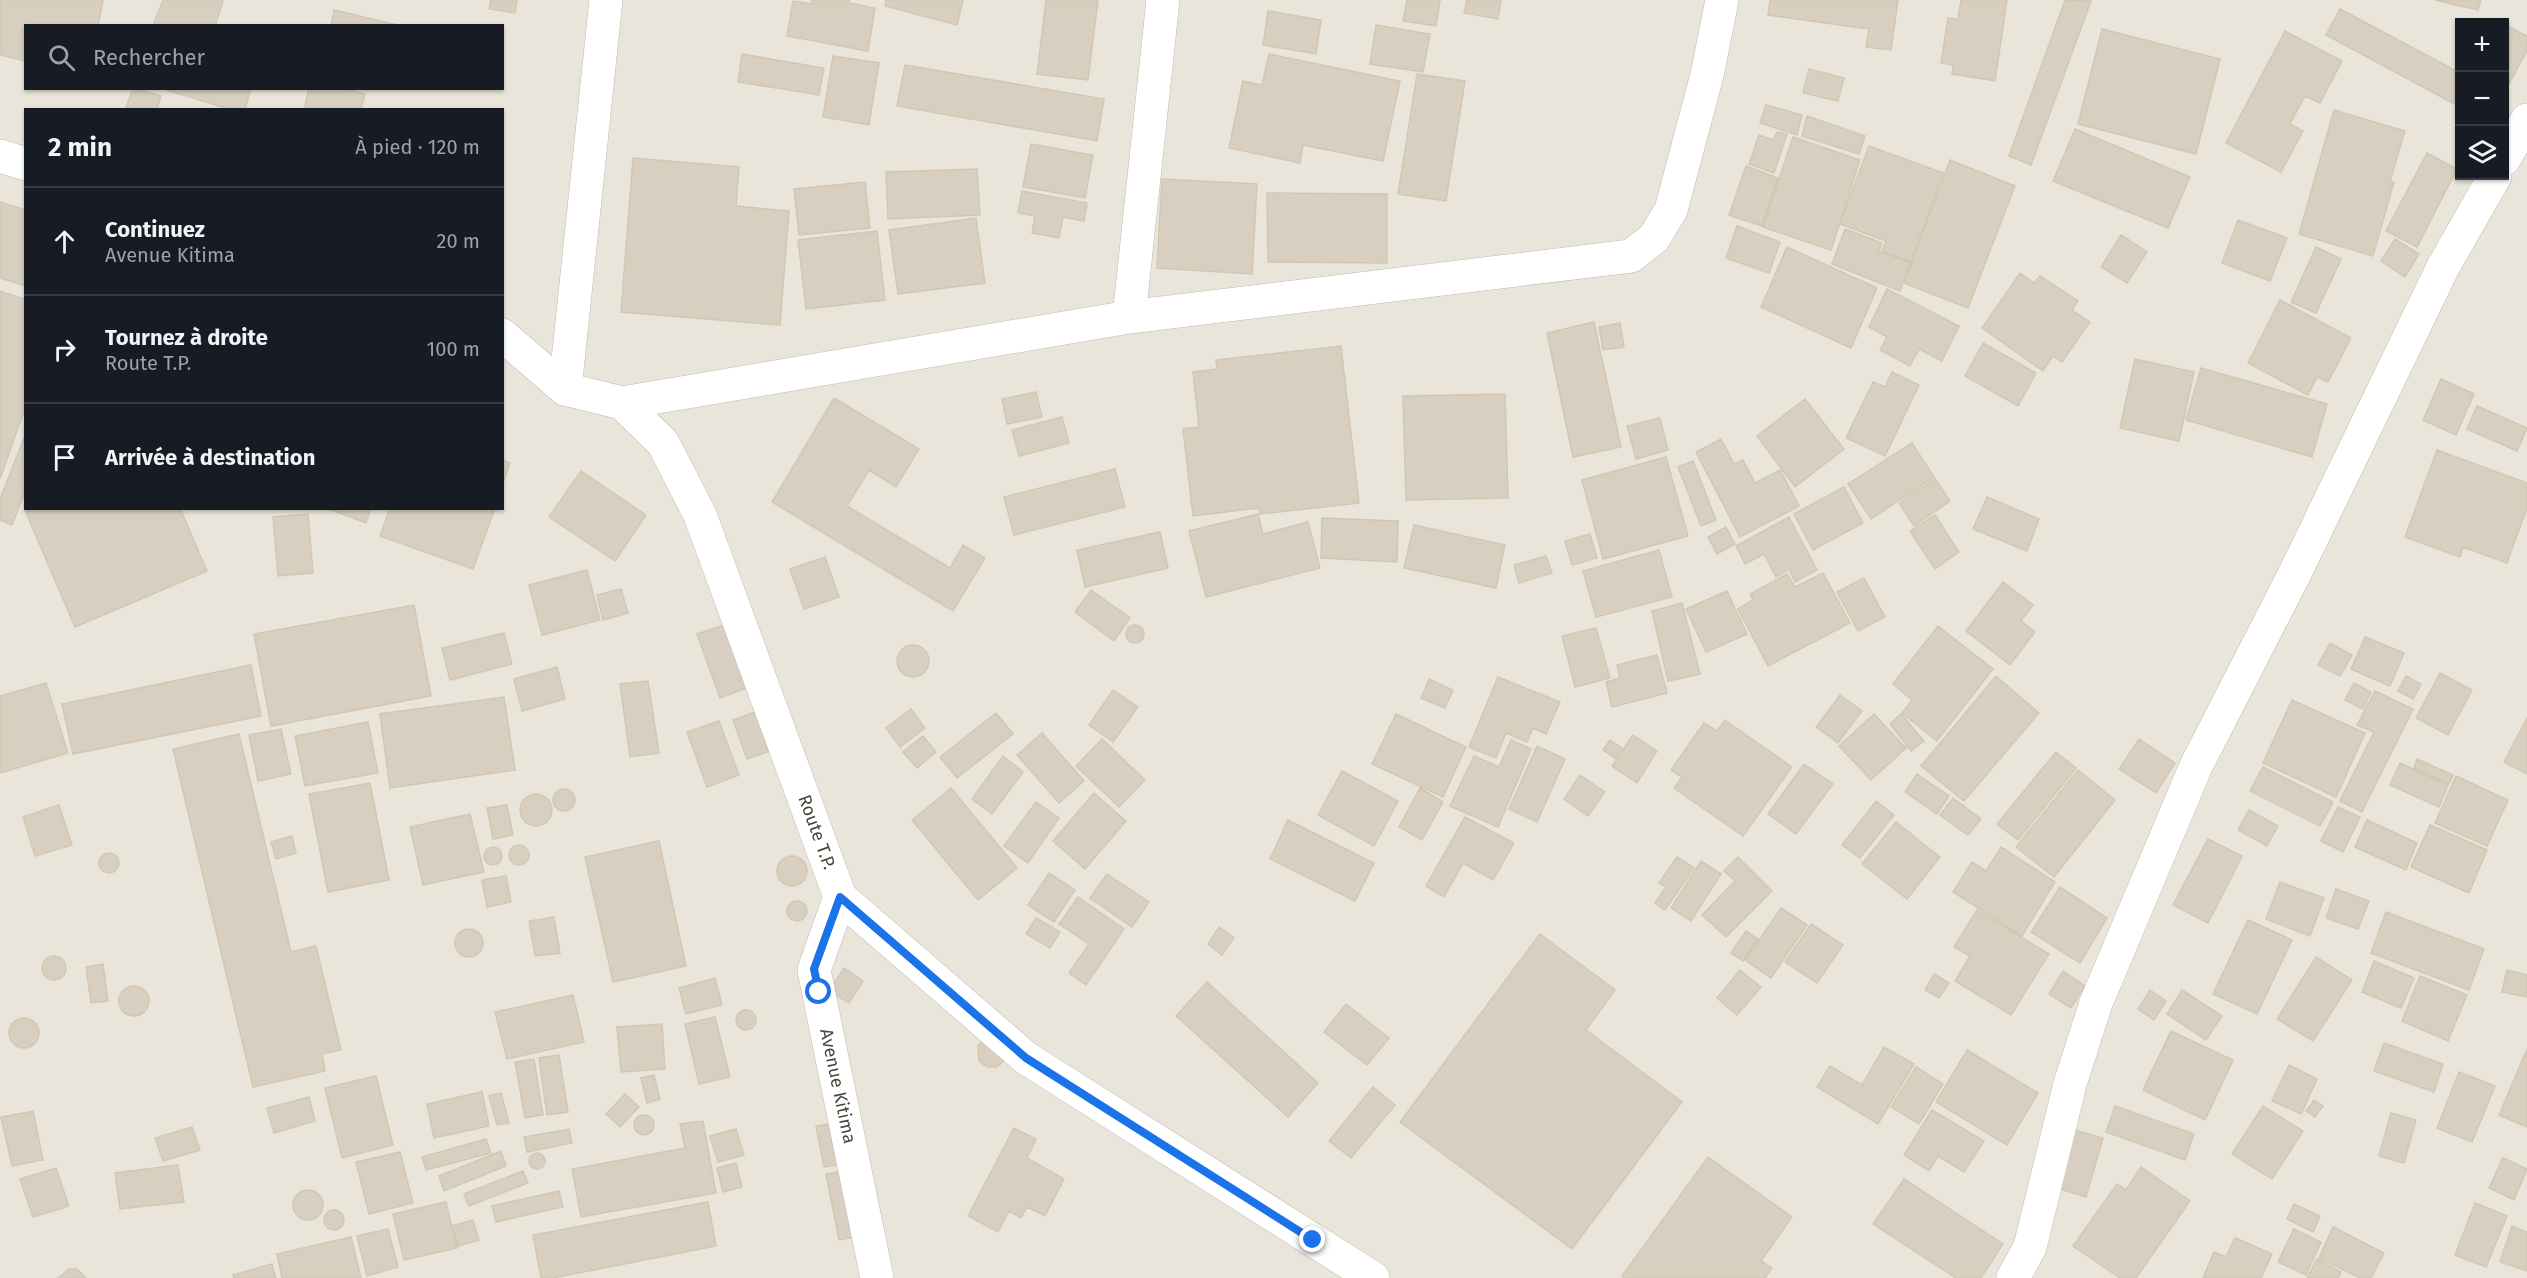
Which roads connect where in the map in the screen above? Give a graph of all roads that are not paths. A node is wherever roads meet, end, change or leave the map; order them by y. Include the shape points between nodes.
1 (606, 0) edge
2 (1163, 0) edge
3 (1722, 0) edge
4 (2527, 120) edge
5 (2509, 152) edge
6 (0, 156) edge
7 (24, 163) edge
8 (2493, 180) edge
9 (1129, 317) junction
10 (504, 337) edge
11 (565, 389) junction
12 (622, 403) junction
13 (840, 897) junction
14 (877, 1278) edge
15 (1373, 1278) edge
16 (2013, 1278) edge

1 - 11 street
2 - 9 street
3 - 9 street via 1707,75 1671,210 1654,238 1631,256
4 - 5 street
6 - 7 street
8 - 16 street via 2443,267 2295,573 2196,766 2096,1003 2070,1084 2030,1247
9 - 12 street
10 - 11 street
11 - 12 street
12 - 13 street, Route T.P. via 663,443 700,515
13 - 14 street, Avenue Kitima via 814,969
13 - 15 street, Route T.P. via 1026,1058

